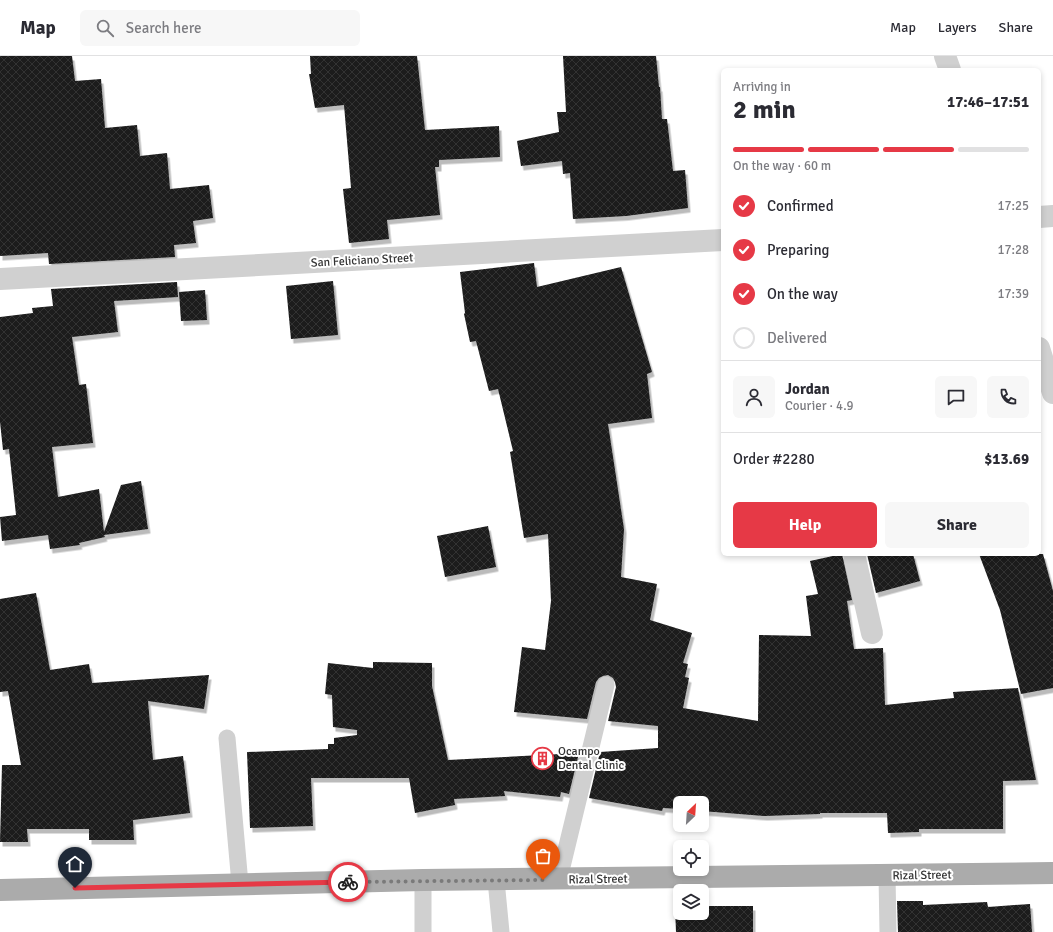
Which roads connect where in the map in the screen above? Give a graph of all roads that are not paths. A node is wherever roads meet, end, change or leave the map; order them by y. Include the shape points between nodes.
1 (945, 56) edge
2 (949, 68) edge
3 (1053, 216) edge
4 (1041, 217) edge
5 (721, 240) edge
6 (0, 279) edge
7 (1041, 354) edge
8 (1053, 393) edge
9 (854, 556) edge
10 (872, 632) dead end
11 (606, 685) dead end
12 (227, 738) dead end
13 (1053, 873) edge
14 (888, 875) junction
15 (559, 879) junction
16 (423, 880) junction
17 (496, 880) junction
18 (240, 884) junction
19 (0, 890) edge
20 (423, 932) edge
21 (501, 932) edge
22 (888, 932) edge

1 - 2 street
3 - 4 street
5 - 6 street, San Feliciano Street
7 - 8 street
9 - 10 street
11 - 15 lane
12 - 18 lane
13 - 14 main road, Rizal Street
14 - 15 main road, Rizal Street
14 - 22 lane
15 - 17 main road, Rizal Street
16 - 17 main road, Rizal Street
16 - 18 main road, Rizal Street
16 - 20 lane
17 - 21 lane
18 - 19 main road, Rizal Street

